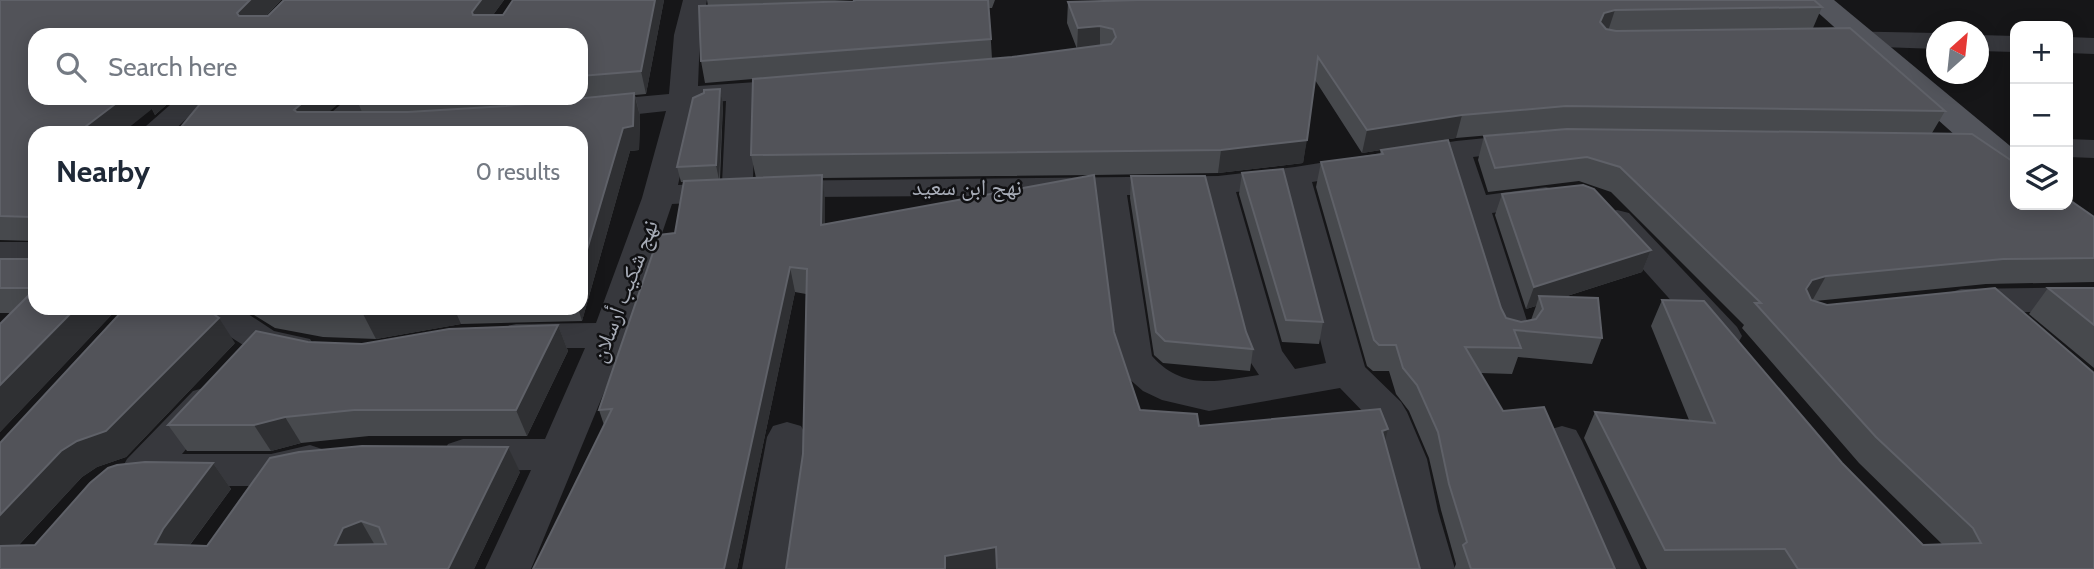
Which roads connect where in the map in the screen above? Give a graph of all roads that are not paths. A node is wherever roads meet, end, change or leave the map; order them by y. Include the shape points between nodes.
1 (1818, 0) edge
2 (700, 11) edge
3 (1860, 39) junction
4 (1804, 40) edge
5 (1926, 41) edge
6 (1989, 43) edge
7 (2010, 44) edge
8 (2073, 45) edge
9 (2094, 46) edge
10 (833, 84) edge
11 (741, 92) junction
12 (682, 99) junction
13 (187, 105) edge
14 (357, 105) edge
15 (566, 113) edge
16 (161, 126) edge
17 (331, 126) edge
18 (1559, 141) edge
19 (1945, 146) edge
20 (2001, 147) edge
21 (2073, 148) edge
22 (2094, 149) edge
23 (1456, 150) junction
24 (1295, 176) junction
25 (1218, 185) junction
26 (1110, 187) junction
27 (737, 191) junction
28 (659, 195) junction
29 (1473, 206) junction
30 (0, 253) edge
31 (28, 253) edge
32 (1986, 299) junction
33 (2094, 299) edge
34 (1933, 304) edge
35 (224, 315) edge
36 (2024, 330) edge
37 (1513, 333) edge
38 (609, 335) junction
39 (487, 338) edge
40 (263, 341) junction
41 (336, 354) edge
42 (1748, 364) edge
43 (1348, 373) junction
44 (1286, 385) junction
45 (788, 437) dead end
46 (1562, 441) edge
47 (558, 454) junction
48 (423, 455) edge
49 (346, 457) edge
50 (271, 470) junction
51 (240, 514) edge
52 (508, 569) edge
53 (765, 569) edge
54 (1432, 569) edge
55 (1618, 569) edge

1 - 3 main road
2 - 12 street, نهج شكيب أرسلان
3 - 4 street
3 - 5 street
3 - 20 main road
6 - 7 street
8 - 9 street
10 - 11 street
11 - 12 street
11 - 27 street
12 - 15 street
12 - 28 street, نهج شكيب أرسلان
13 - 16 street
14 - 17 street
18 - 23 street, نهج ابن سعيد
19 - 20 street
21 - 22 street
23 - 24 street, نهج ابن سعيد
23 - 29 street
24 - 25 street, نهج ابن سعيد
24 - 43 street
25 - 26 street, نهج ابن سعيد
25 - 44 street via 1264,354
26 - 27 street, نهج ابن سعيد
26 - 44 street via 1134,358 1143,373 1186,394 1209,397
27 - 28 street, نهج ابن سعيد
28 - 38 street, نهج شكيب أرسلان
29 - 37 street
29 - 42 street via 1589,197
30 - 31 street
32 - 33 street
32 - 34 street
32 - 36 street
35 - 40 street
38 - 39 street
38 - 47 street, نهج شكيب أرسلان
40 - 41 street
40 - 50 street via 124,478
43 - 44 street
43 - 54 street via 1387,412 1406,459
45 - 53 street
46 - 55 street
47 - 48 street
47 - 52 street, نهج شكيب أرسلان
49 - 50 street
50 - 51 street

